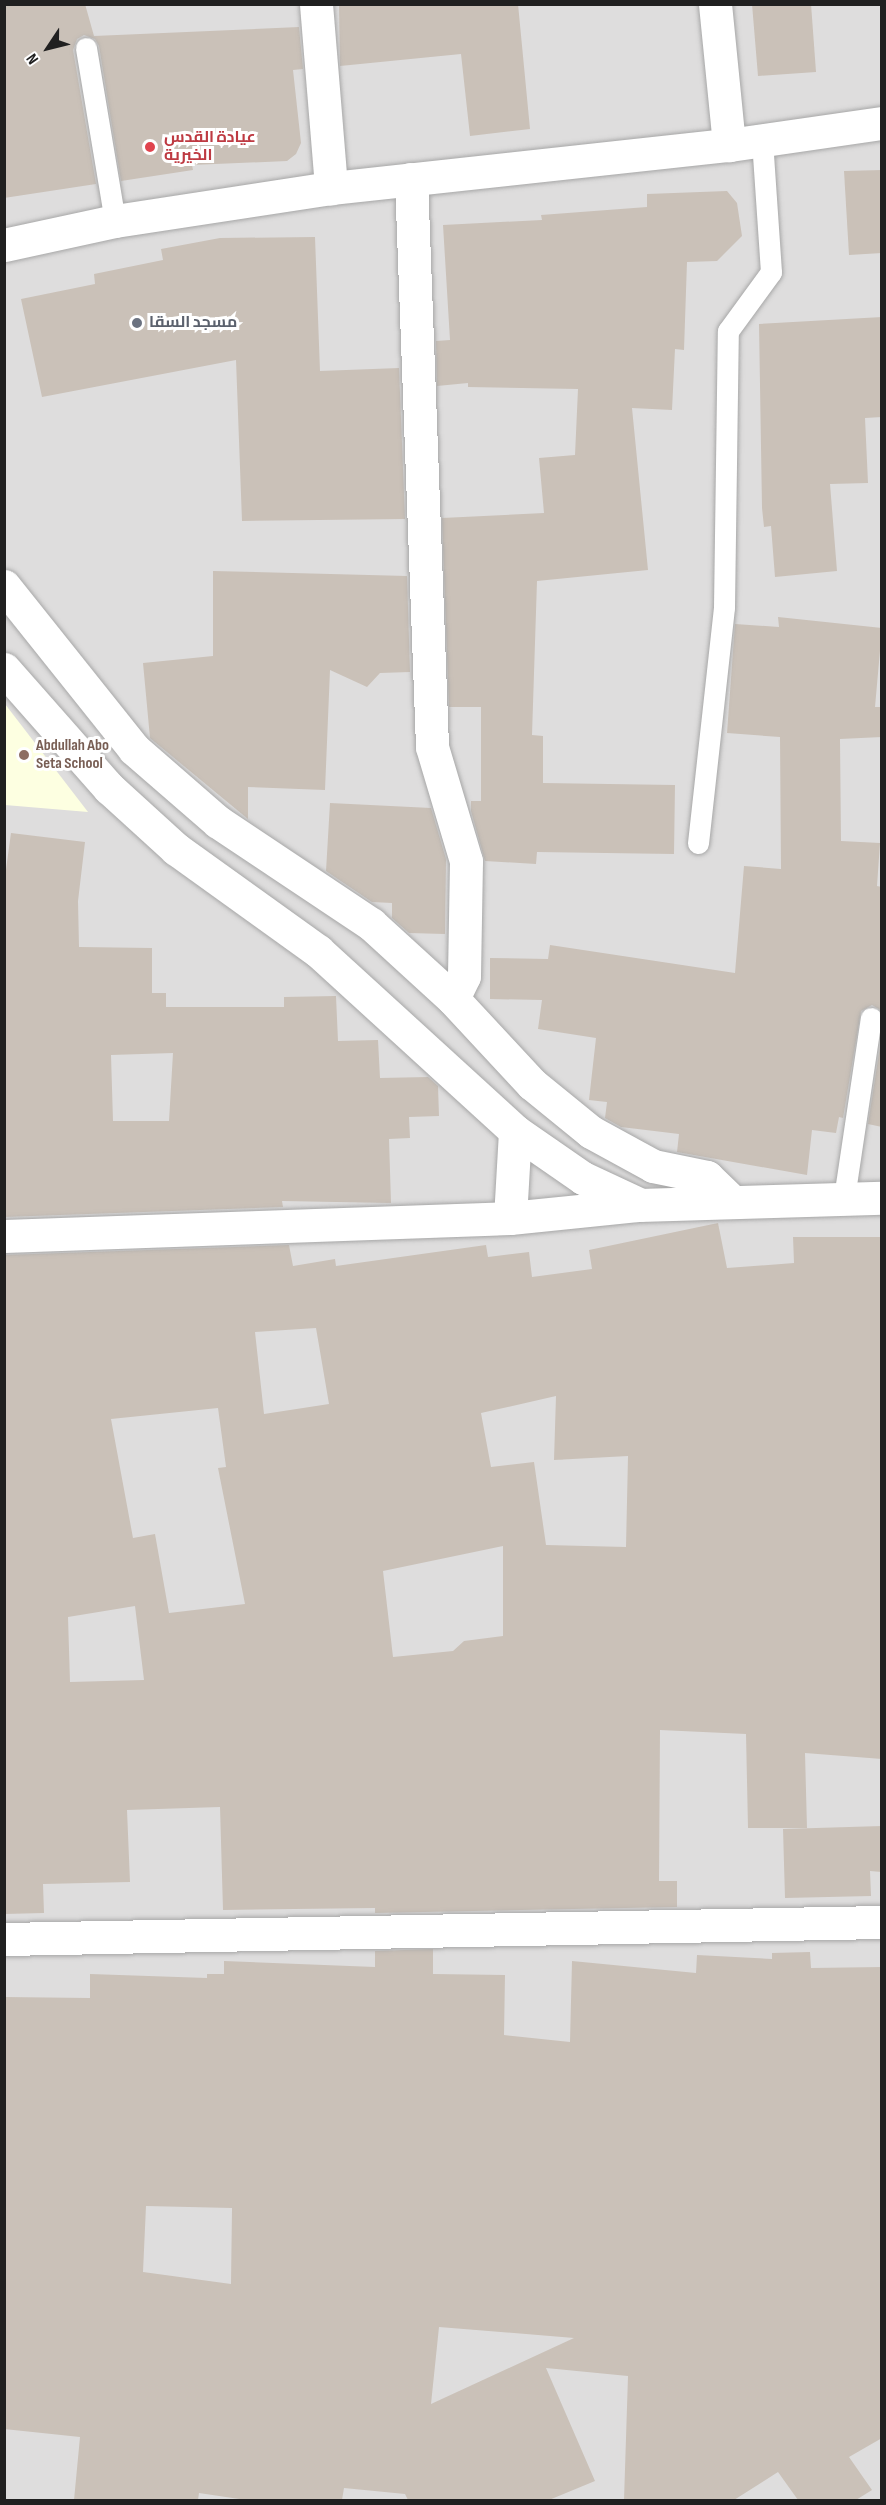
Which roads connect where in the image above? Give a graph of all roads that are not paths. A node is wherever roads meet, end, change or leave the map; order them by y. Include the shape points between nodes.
1 (316, 4) edge
2 (715, 4) edge
3 (86, 48) dead end
4 (882, 123) edge
5 (762, 140) junction
6 (729, 144) junction
7 (411, 179) junction
8 (331, 188) junction
9 (115, 221) junction
10 (4, 245) edge
11 (4, 586) edge
12 (4, 669) edge
13 (698, 843) dead end
14 (453, 999) junction
15 (871, 1018) dead end
16 (515, 1131) junction
17 (882, 1197) edge
18 (844, 1198) junction
19 (732, 1201) junction
20 (639, 1204) junction
21 (510, 1218) junction
22 (4, 1236) edge
23 (882, 1922) edge
24 (4, 1939) edge

1 - 8 street
2 - 6 street
3 - 9 lane
4 - 5 street
5 - 6 street
5 - 13 lane via 771,272 728,331 724,607
6 - 7 street
7 - 8 street
7 - 14 street via 432,747 466,861 464,976
8 - 9 street
9 - 10 street
11 - 14 street via 134,750 218,822 371,924
12 - 16 street via 109,788 176,849 318,951
14 - 19 street via 532,1084 591,1132 653,1166 707,1177
15 - 18 lane
16 - 20 street via 583,1178
16 - 21 street
17 - 18 street
18 - 19 street
19 - 20 street
20 - 21 street
21 - 22 street
23 - 24 street

